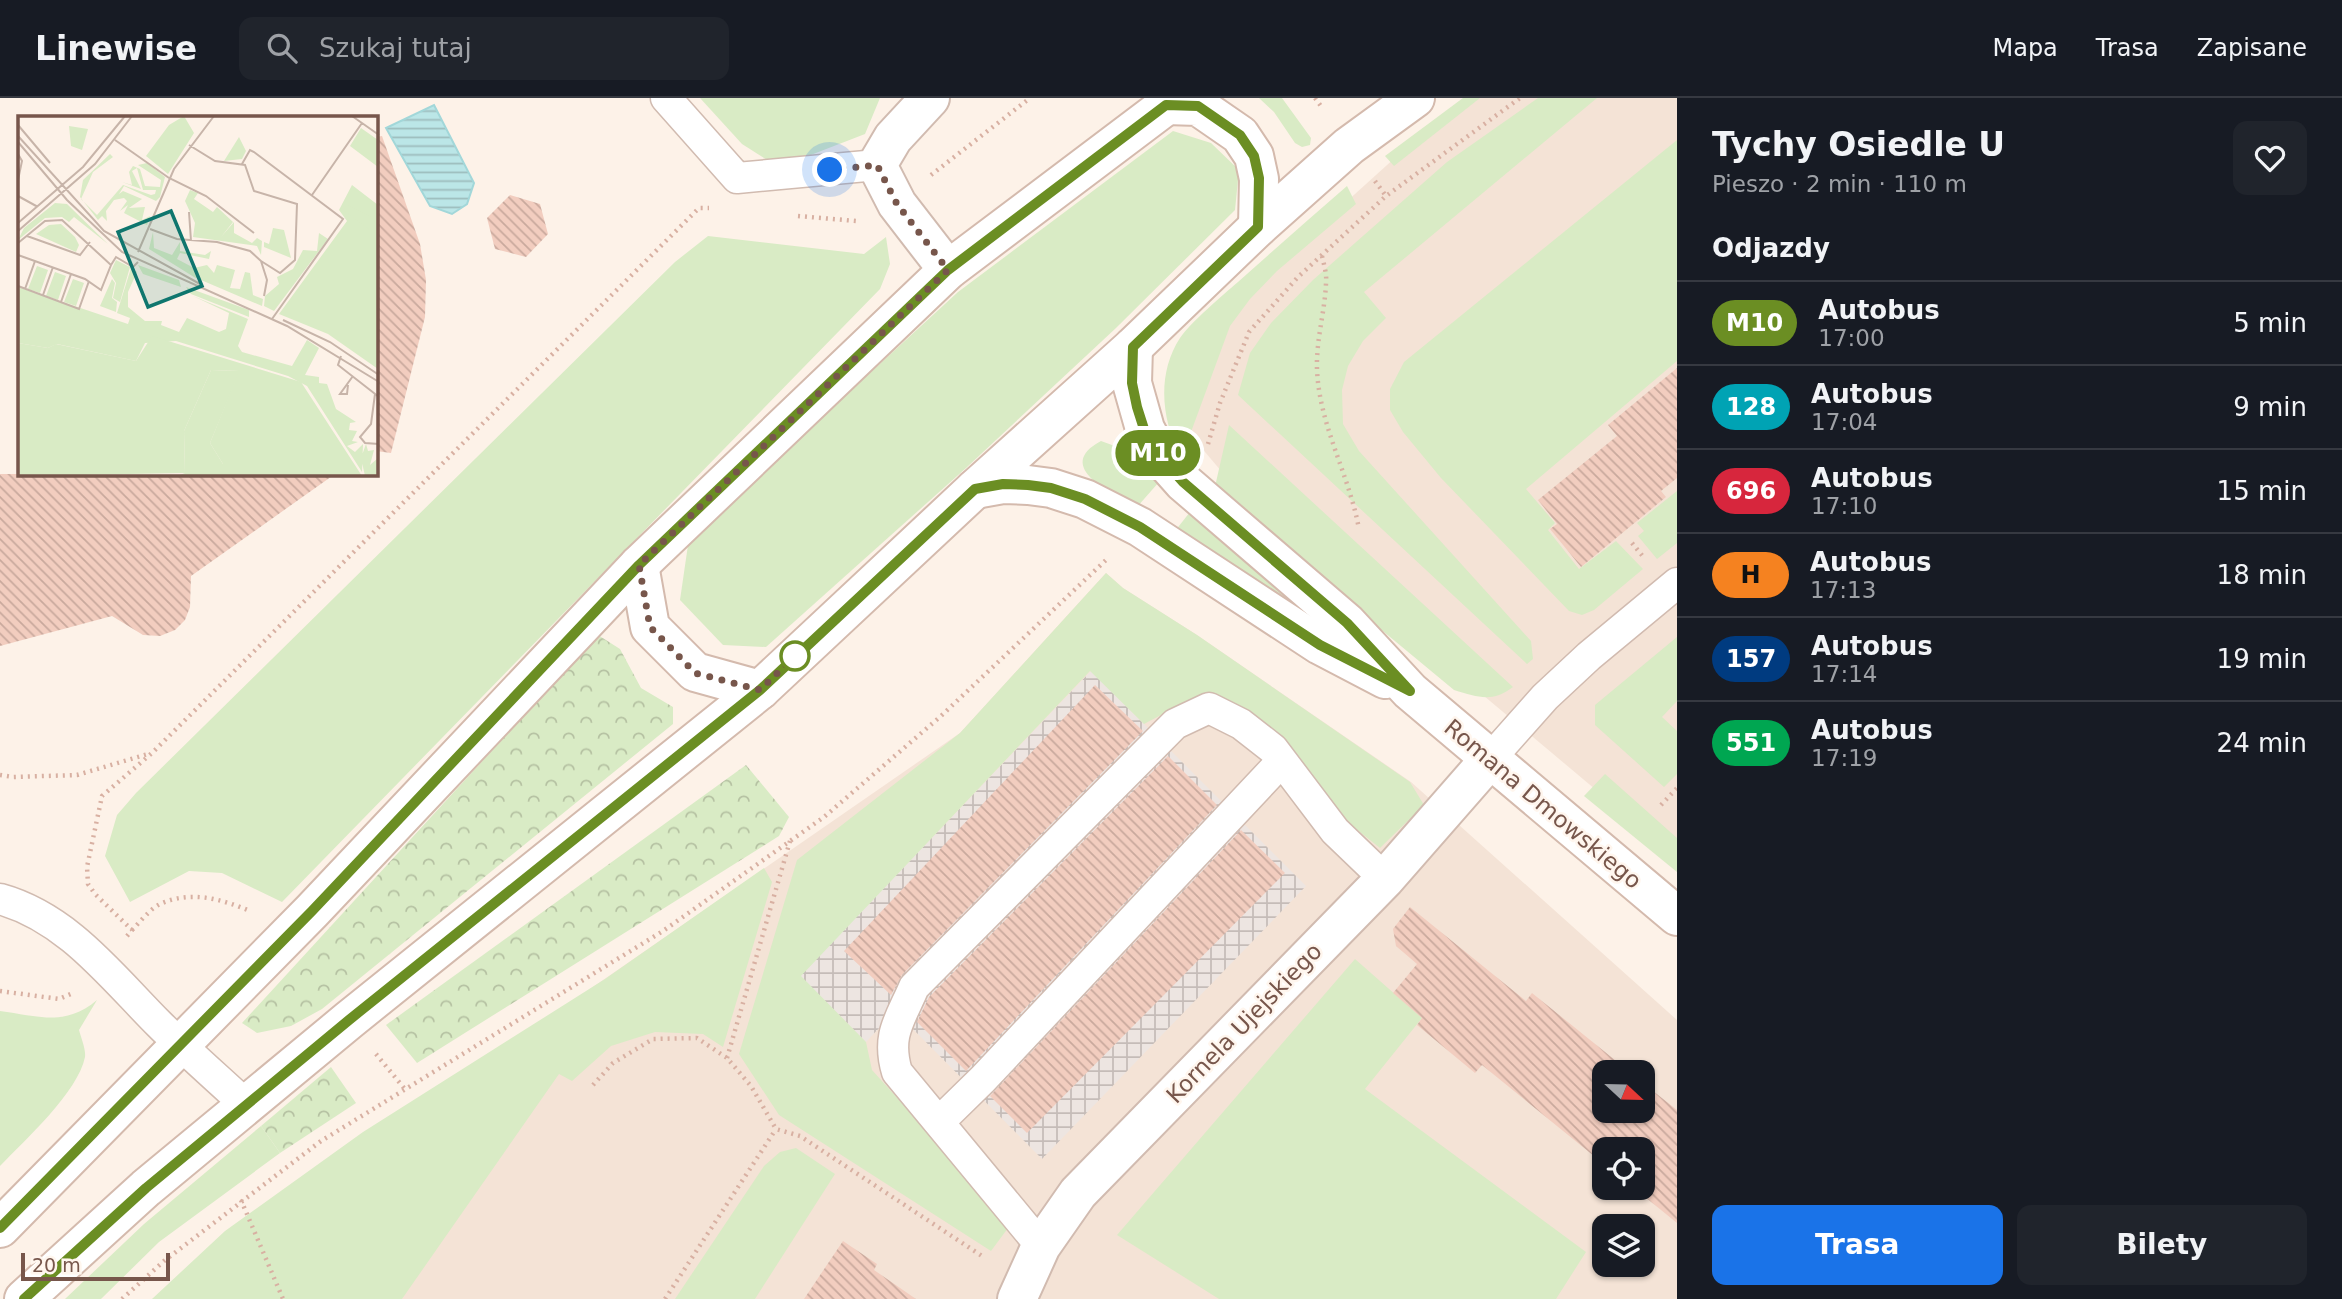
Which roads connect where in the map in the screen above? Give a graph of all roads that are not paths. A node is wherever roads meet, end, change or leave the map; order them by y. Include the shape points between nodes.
1 (666, 98) edge
2 (930, 98) edge
3 (1415, 98) edge
4 (1171, 101) edge
5 (877, 165) junction
6 (1258, 227) junction
7 (948, 270) junction
8 (1133, 347) junction
9 (975, 489) junction
10 (639, 565) junction
11 (1677, 583) edge
12 (760, 690) junction
13 (1410, 691) junction
14 (1490, 759) junction
15 (1281, 762) junction
16 (1385, 879) junction
17 (0, 899) edge
18 (1677, 916) edge
19 (180, 1045) junction
20 (246, 1105) junction
21 (939, 1122) junction
22 (0, 1228) edge
23 (1041, 1246) junction
24 (24, 1299) edge
25 (1017, 1299) edge

1 - 5 lane via 737,178
2 - 5 street via 893,138
3 - 6 street via 1349,146
4 - 6 street via 1198,106 1240,135 1254,156 1259,178
4 - 7 street
5 - 7 street via 897,204
6 - 8 street
7 - 10 street
8 - 9 street
8 - 13 street, Romana Dmowskiego via 1137,407 1159,455 1183,482 1347,623
9 - 12 street
9 - 13 street, Romana Dmowskiego via 1028,485 1085,499 1140,527 1320,645
10 - 12 street via 650,627 695,673
10 - 19 street
11 - 14 lane via 1545,697
12 - 20 street
13 - 14 street, Romana Dmowskiego
14 - 16 street, Kornela Ujejskiego
14 - 18 street, Romana Dmowskiego
15 - 16 lane via 1335,831
15 - 21 lane
15 - 21 lane via 1273,748 1241,723 1209,708 1175,724 914,987 892,1037 892,1052 897,1072
16 - 23 street, Kornela Ujejskiego via 1078,1193
17 - 19 lane via 35,911 68,933
19 - 20 lane
19 - 22 street
20 - 24 street
21 - 23 lane
23 - 25 street, Kornela Ujejskiego

